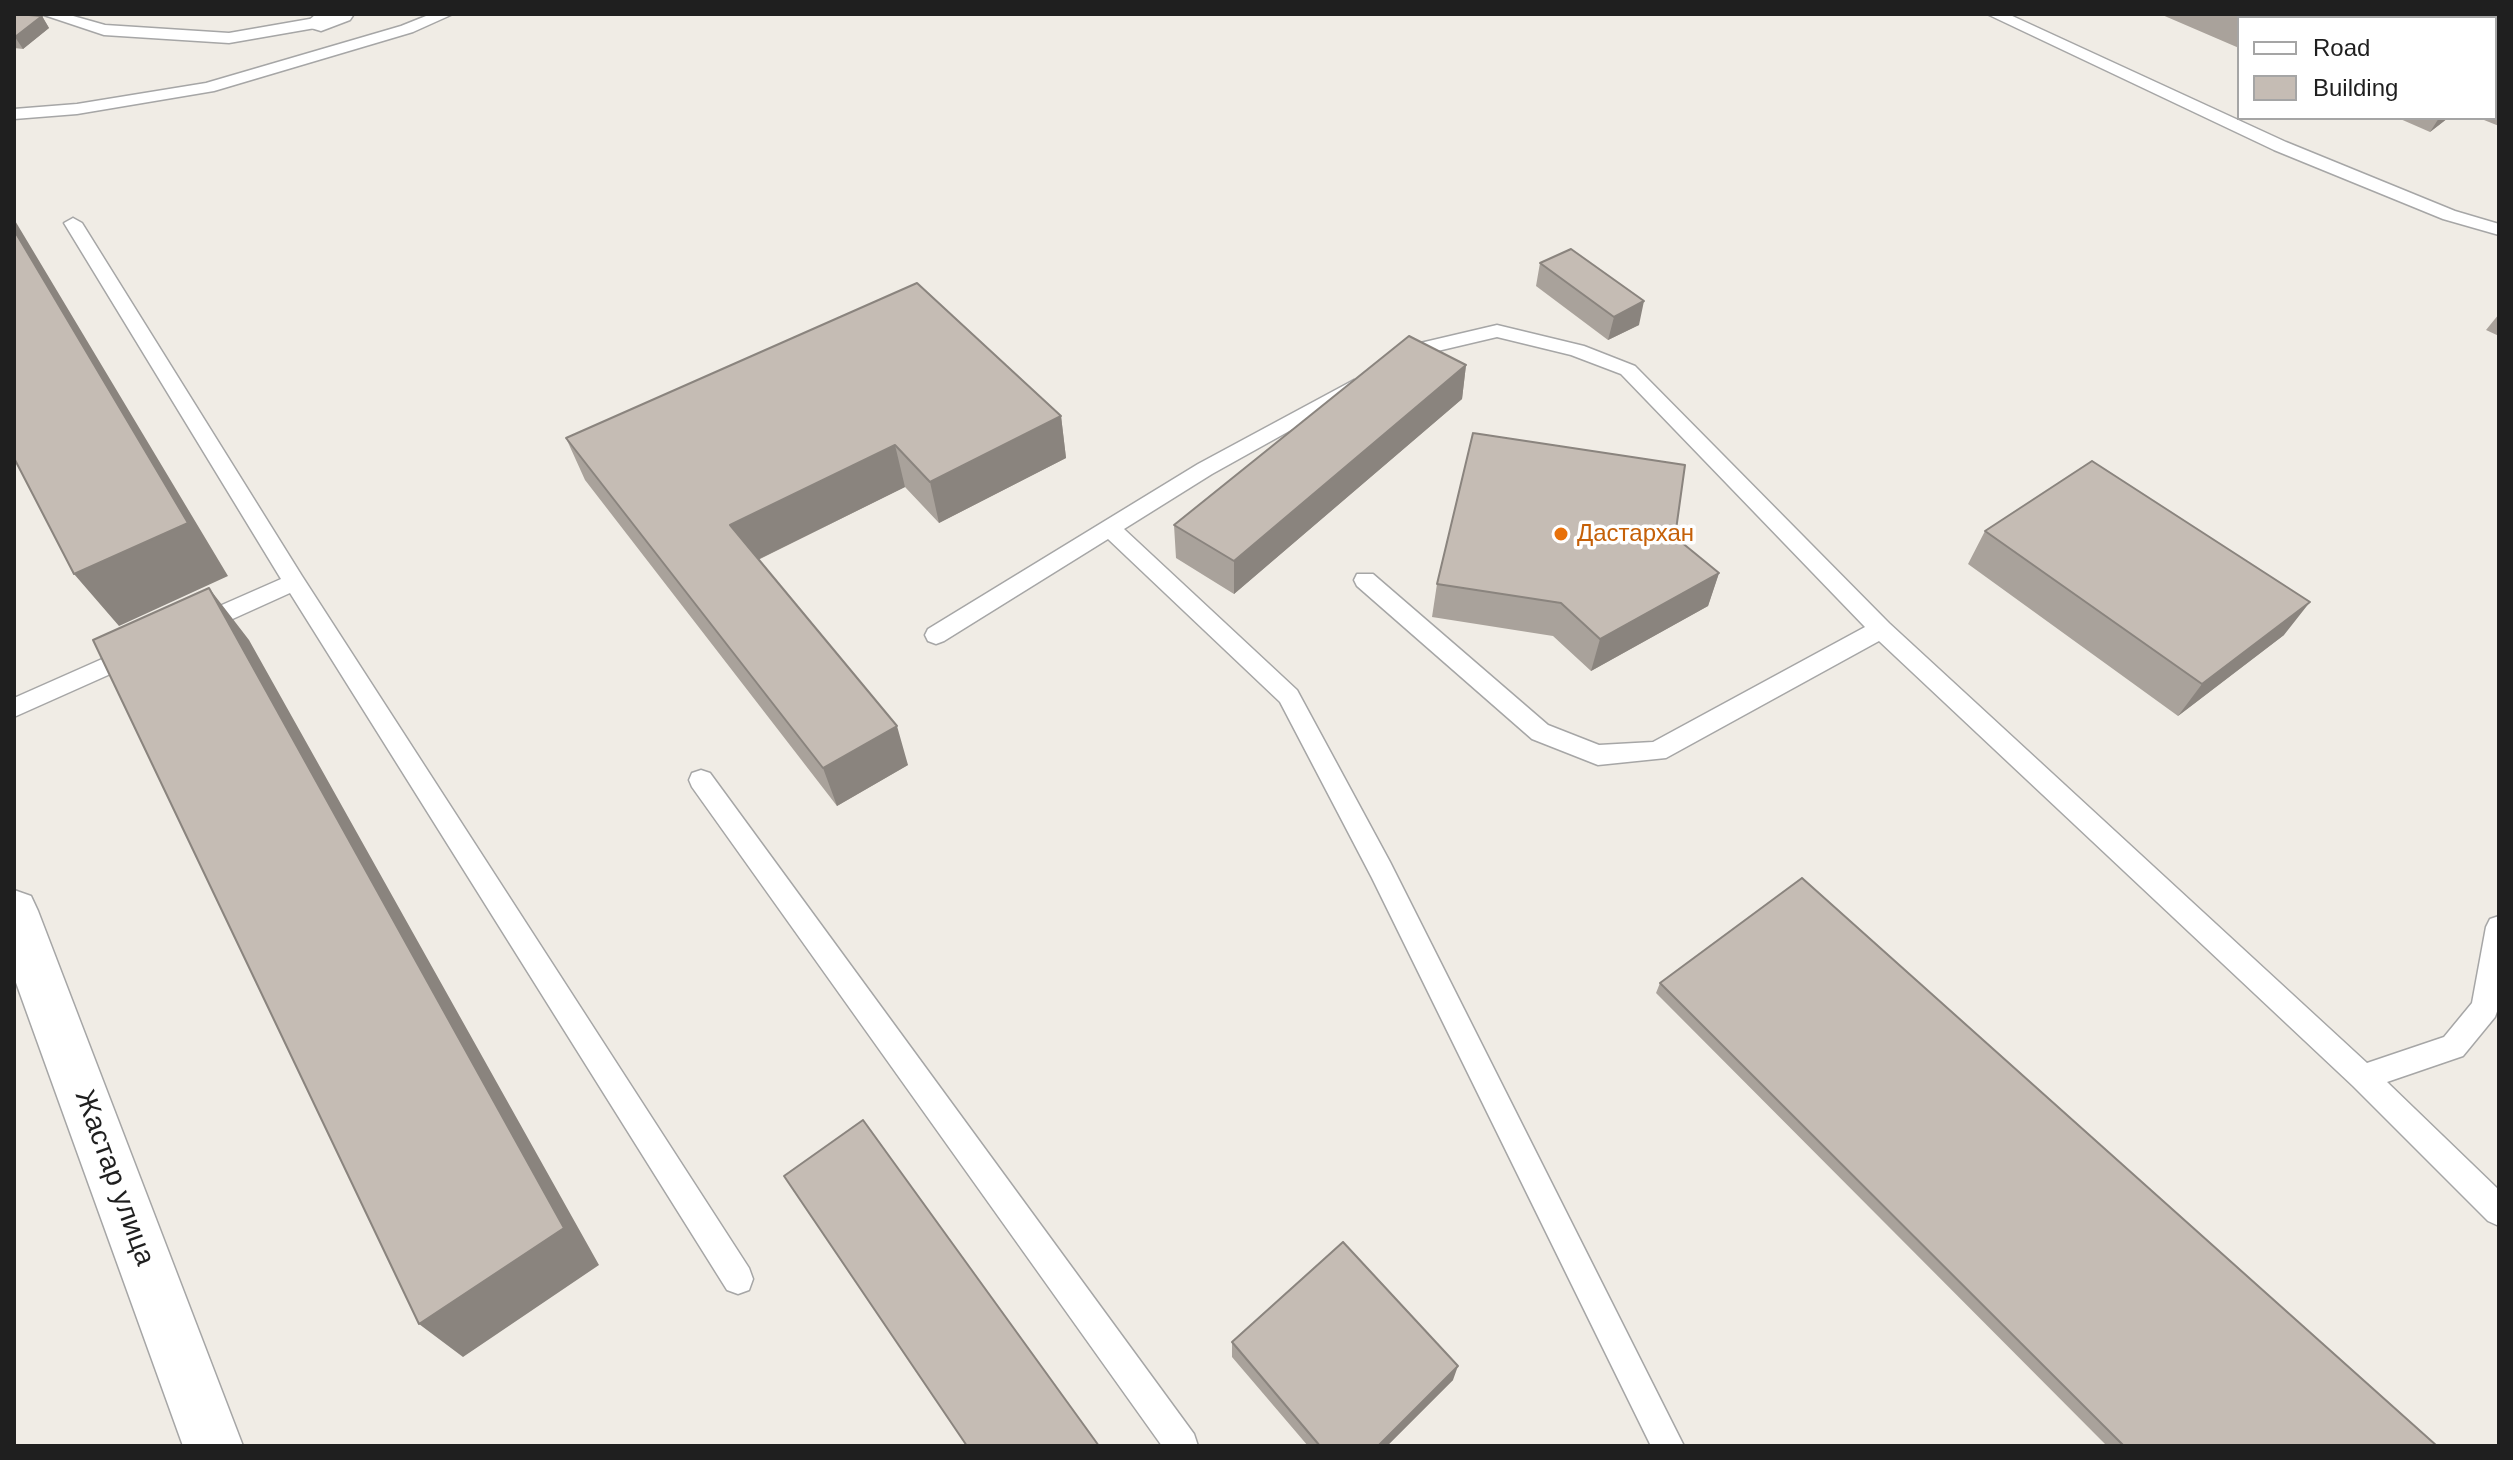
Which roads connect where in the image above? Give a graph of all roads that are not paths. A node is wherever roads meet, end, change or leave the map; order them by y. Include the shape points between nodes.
1 (49, 14) edge
2 (445, 14) edge
3 (1995, 14) edge
4 (330, 18) edge
5 (14, 114) edge
6 (73, 223) dead end
7 (2499, 230) edge
8 (1109, 528) junction
9 (1365, 580) dead end
10 (294, 582) junction
11 (1881, 629) junction
12 (182, 632) edge
13 (936, 635) dead end
14 (154, 645) edge
15 (14, 708) edge
16 (701, 780) dead end
17 (14, 911) edge
18 (2499, 927) edge
19 (2363, 1077) junction
20 (2499, 1211) edge
21 (738, 1279) dead end
22 (213, 1446) edge
23 (1182, 1446) edge
24 (1668, 1446) edge

1 - 4 lane via 104,30 229,38
2 - 5 lane via 208,88
3 - 7 lane via 2280,146
6 - 10 lane
8 - 11 lane via 1423,348 1497,331 1577,350 1628,370
8 - 13 lane
8 - 24 lane via 1289,696
9 - 11 lane via 1540,732 1598,755 1657,751
10 - 12 lane
10 - 21 lane
11 - 19 lane
14 - 15 lane
16 - 23 lane
17 - 22 street, Жастар улица
18 - 19 lane via 2485,1008 2453,1047
19 - 20 lane

